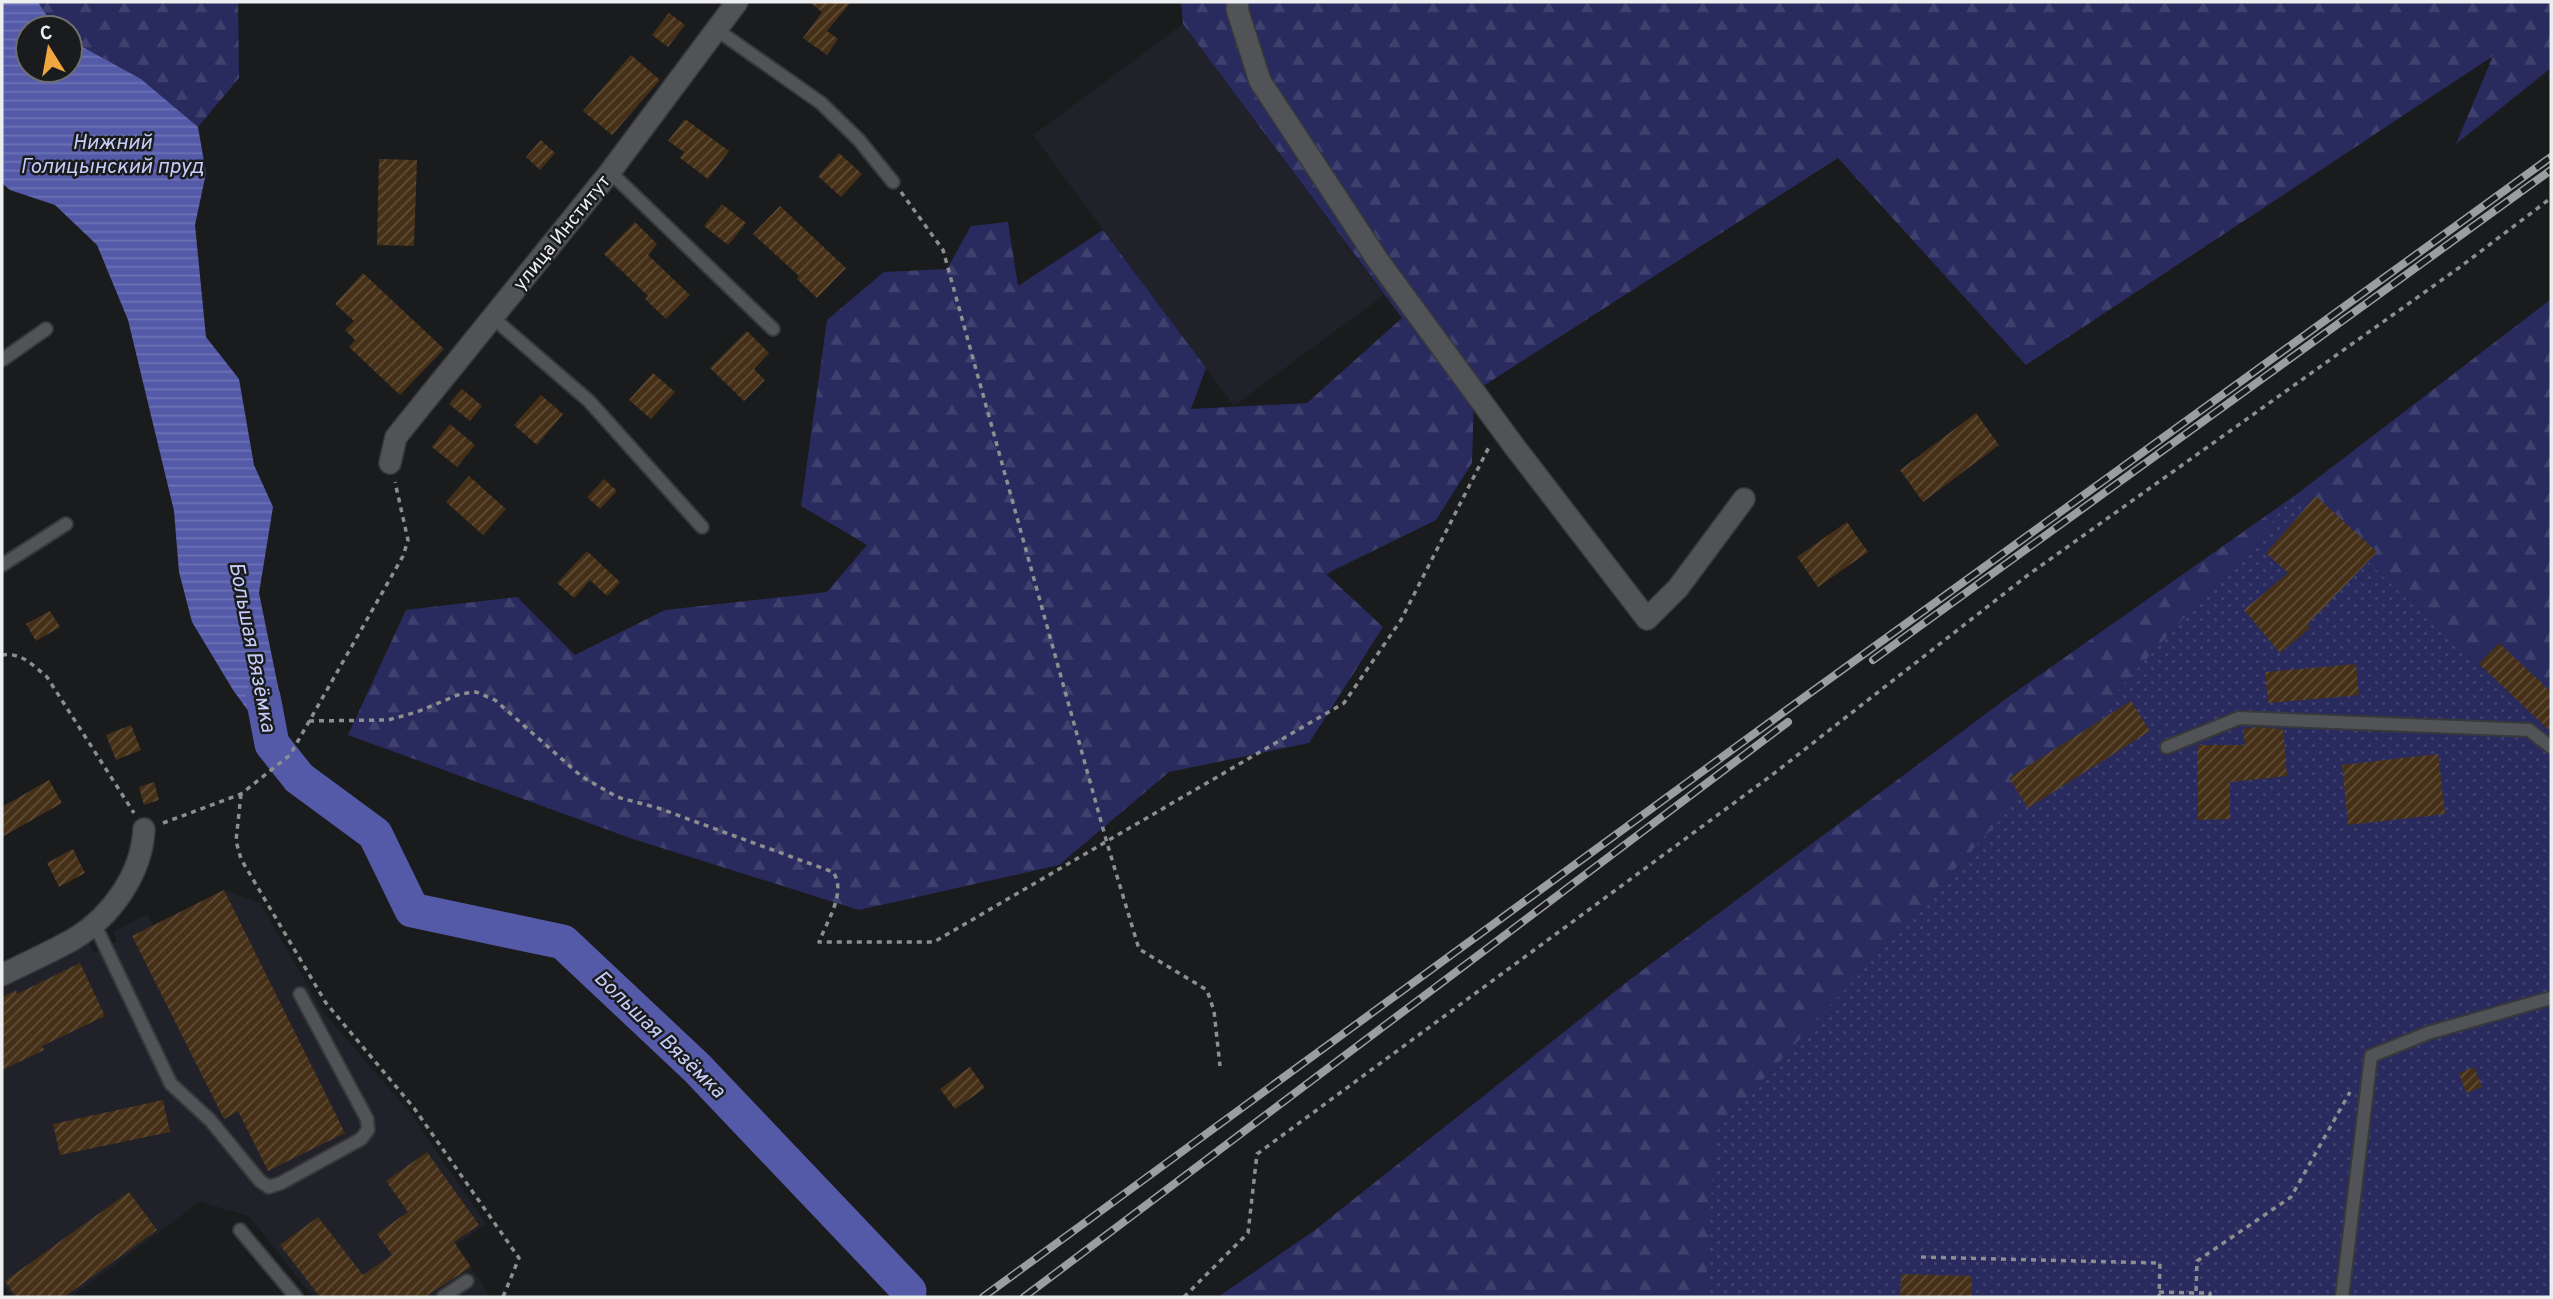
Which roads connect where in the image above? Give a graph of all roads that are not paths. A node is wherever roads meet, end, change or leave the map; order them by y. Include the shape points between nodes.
1 (737, 2) edge
2 (1238, 2) edge
3 (717, 30) junction
4 (610, 172) junction
5 (893, 182) road end
6 (493, 318) junction
7 (46, 329) dead end
8 (773, 329) dead end
9 (2, 360) edge
10 (390, 463) road end
11 (1744, 499) dead end
12 (66, 524) dead end
13 (702, 527) dead end
14 (2, 565) edge
15 (2167, 747) dead end
16 (2551, 747) edge
17 (144, 829) road end
18 (94, 923) junction
19 (2, 975) edge
20 (300, 994) dead end
21 (2551, 998) edge
22 (240, 1230) dead end
23 (467, 1281) dead end
24 (296, 1297) edge
25 (443, 1297) edge
26 (2342, 1297) edge

1 - 3 street, улица Институт
2 - 11 street via 1260,81 1377,259 1647,619 1678,588
3 - 4 street, улица Институт
3 - 5 lane via 821,103
4 - 6 street, улица Институт
4 - 8 lane
6 - 10 street, улица Институт via 396,437
6 - 13 lane via 589,401
7 - 9 lane
12 - 14 lane
15 - 16 lane via 2239,718 2529,730
17 - 18 street via 137,865 120,895
18 - 19 street via 76,938
18 - 20 lane via 171,1084 210,1119 269,1187 361,1139 368,1130 367,1119
21 - 26 lane via 2428,1033 2371,1056
22 - 24 lane
23 - 25 lane

